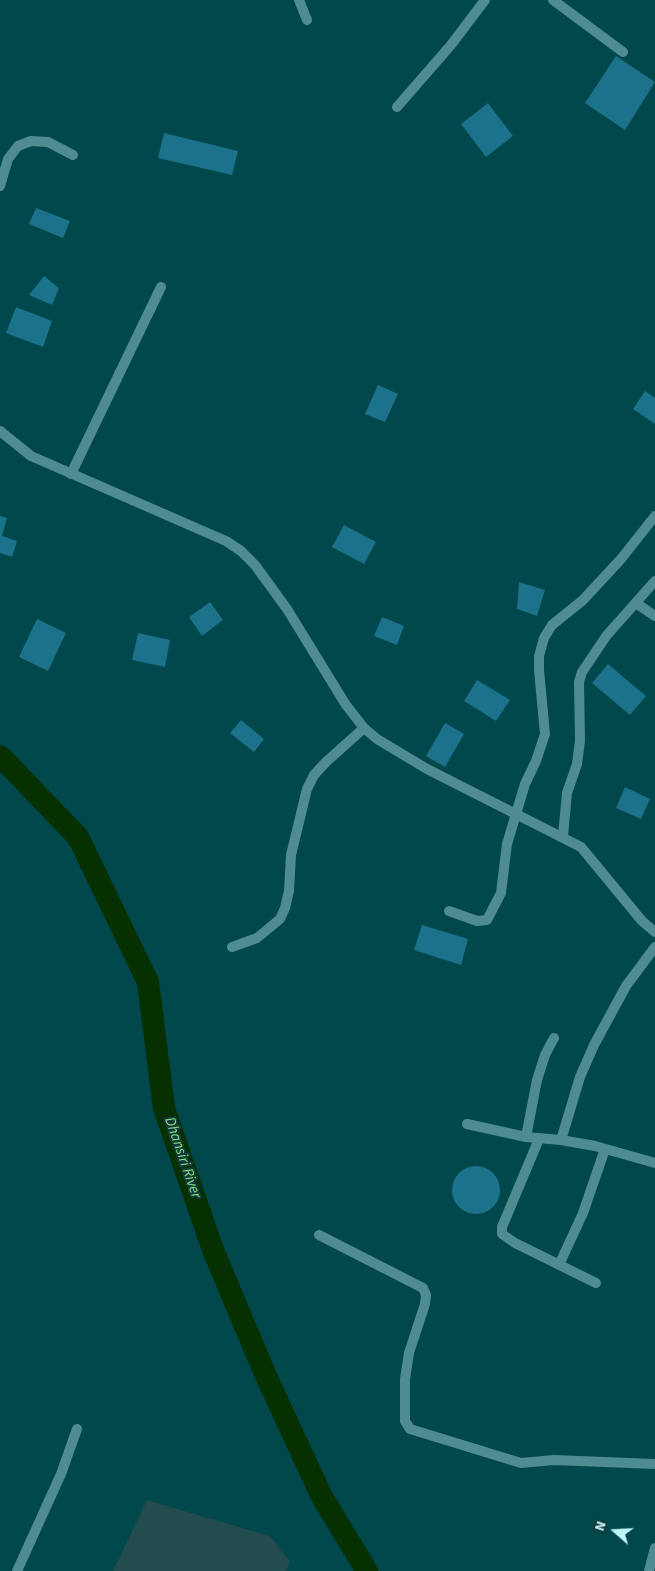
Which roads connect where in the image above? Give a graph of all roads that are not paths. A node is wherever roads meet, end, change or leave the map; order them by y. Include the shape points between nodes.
1 (299, 0) edge
2 (485, 0) edge
3 (553, 0) edge
4 (307, 20) dead end
5 (623, 52) dead end
6 (397, 107) dead end
7 (73, 155) dead end
8 (0, 186) edge
9 (161, 287) dead end
10 (0, 431) edge
11 (71, 474) junction
12 (655, 516) edge
13 (655, 581) edge
14 (636, 603) junction
15 (655, 616) edge
16 (364, 728) junction
17 (518, 816) junction
18 (563, 836) junction
19 (449, 911) dead end
20 (655, 932) edge
21 (655, 947) edge
22 (232, 948) dead end
23 (554, 1038) dead end
24 (467, 1124) dead end
25 (526, 1138) junction
26 (539, 1139) junction
27 (561, 1140) junction
28 (605, 1149) junction
29 (655, 1163) edge
30 (320, 1235) dead end
31 (559, 1265) junction
32 (596, 1283) dead end
33 (77, 1429) dead end
34 (655, 1464) edge
35 (655, 1548) edge
36 (17, 1571) edge
37 (649, 1571) edge

1 - 4 street
2 - 6 street
3 - 5 street
7 - 8 street via 48,142 31,141 18,146 8,159
9 - 11 street
10 - 11 street via 30,456
11 - 16 street via 226,540 241,551 287,609 346,705
12 - 17 street via 621,559 583,600 552,625 544,638 539,670 545,734 525,784
13 - 14 street
14 - 15 street
14 - 18 street via 607,635 582,672 579,682 579,747 567,793
16 - 17 street via 427,769
16 - 22 street via 326,762 307,789 290,854 289,891 280,919 257,938
17 - 18 street
17 - 19 street via 507,844 504,883 493,912 487,920 477,922
18 - 20 street via 581,848
21 - 27 street via 626,986 594,1045 580,1077
23 - 25 street via 537,1080
24 - 25 street
25 - 26 street
26 - 27 street
26 - 31 street via 502,1227 502,1234
27 - 28 street
28 - 29 street
28 - 31 street via 583,1213
30 - 34 street via 423,1288 425,1304 409,1353 405,1380 405,1421 410,1429 521,1463 554,1460
31 - 32 street
33 - 36 street via 61,1474
35 - 37 street

